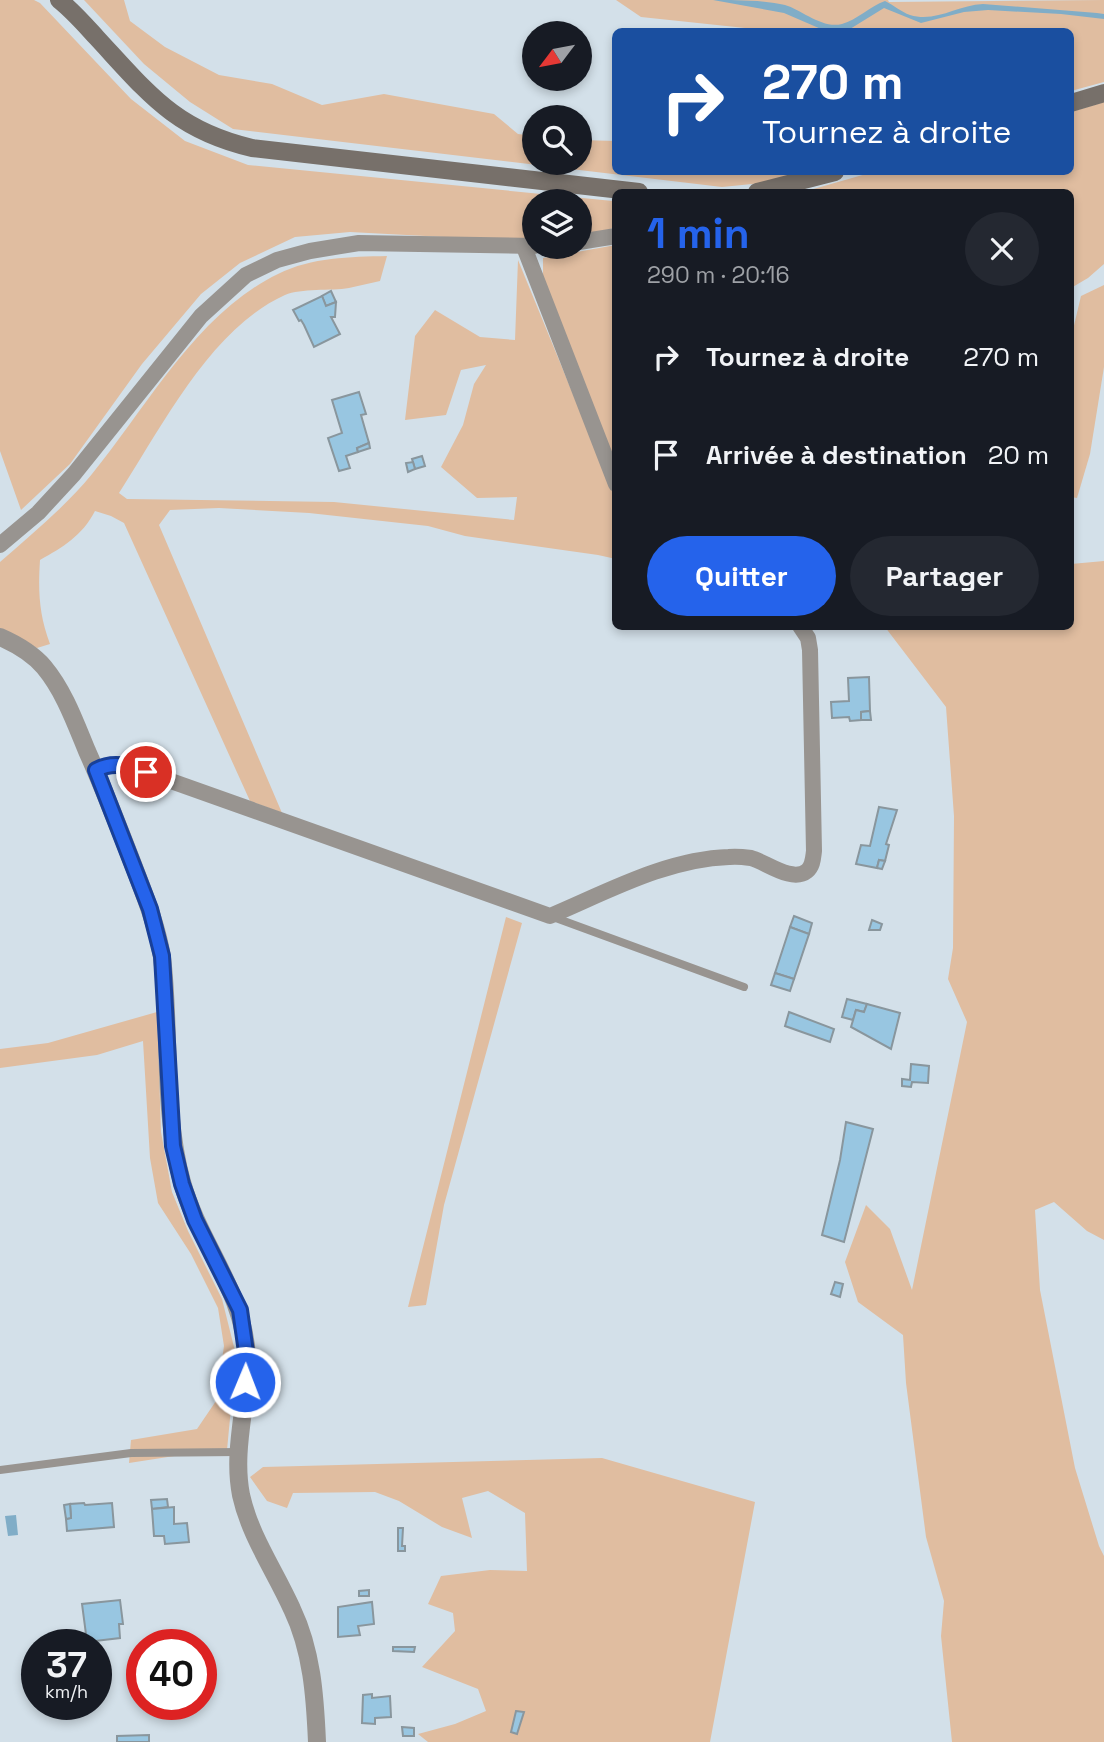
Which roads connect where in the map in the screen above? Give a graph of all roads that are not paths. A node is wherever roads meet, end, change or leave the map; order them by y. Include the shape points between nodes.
1 (59, 0) edge
2 (1104, 93) edge
3 (1074, 102) edge
4 (823, 175) edge
5 (613, 189) edge
6 (769, 189) edge
7 (612, 237) edge
8 (592, 240) edge
9 (522, 246) edge
10 (534, 259) edge
11 (612, 473) edge
12 (0, 545) edge
13 (803, 630) edge
14 (0, 637) edge
15 (96, 770) junction
16 (550, 916) junction
17 (744, 987) dead end
18 (238, 1452) junction
19 (0, 1470) edge
20 (317, 1742) edge

1 - 5 main road via 160,104 180,120 226,142
2 - 3 main road
4 - 6 main road
7 - 8 street
9 - 12 street via 359,243 277,260 246,275 201,316 74,474
10 - 11 street
13 - 16 street via 810,650 813,770 814,851 806,872 788,873 732,856 701,860 660,870
14 - 15 street via 29,653 55,682
15 - 16 street via 123,764
15 - 18 street via 150,909 162,956 173,1146 182,1184 240,1310 247,1359
16 - 17 lane
18 - 19 lane via 131,1454
18 - 20 street via 246,1512 293,1610 308,1655

